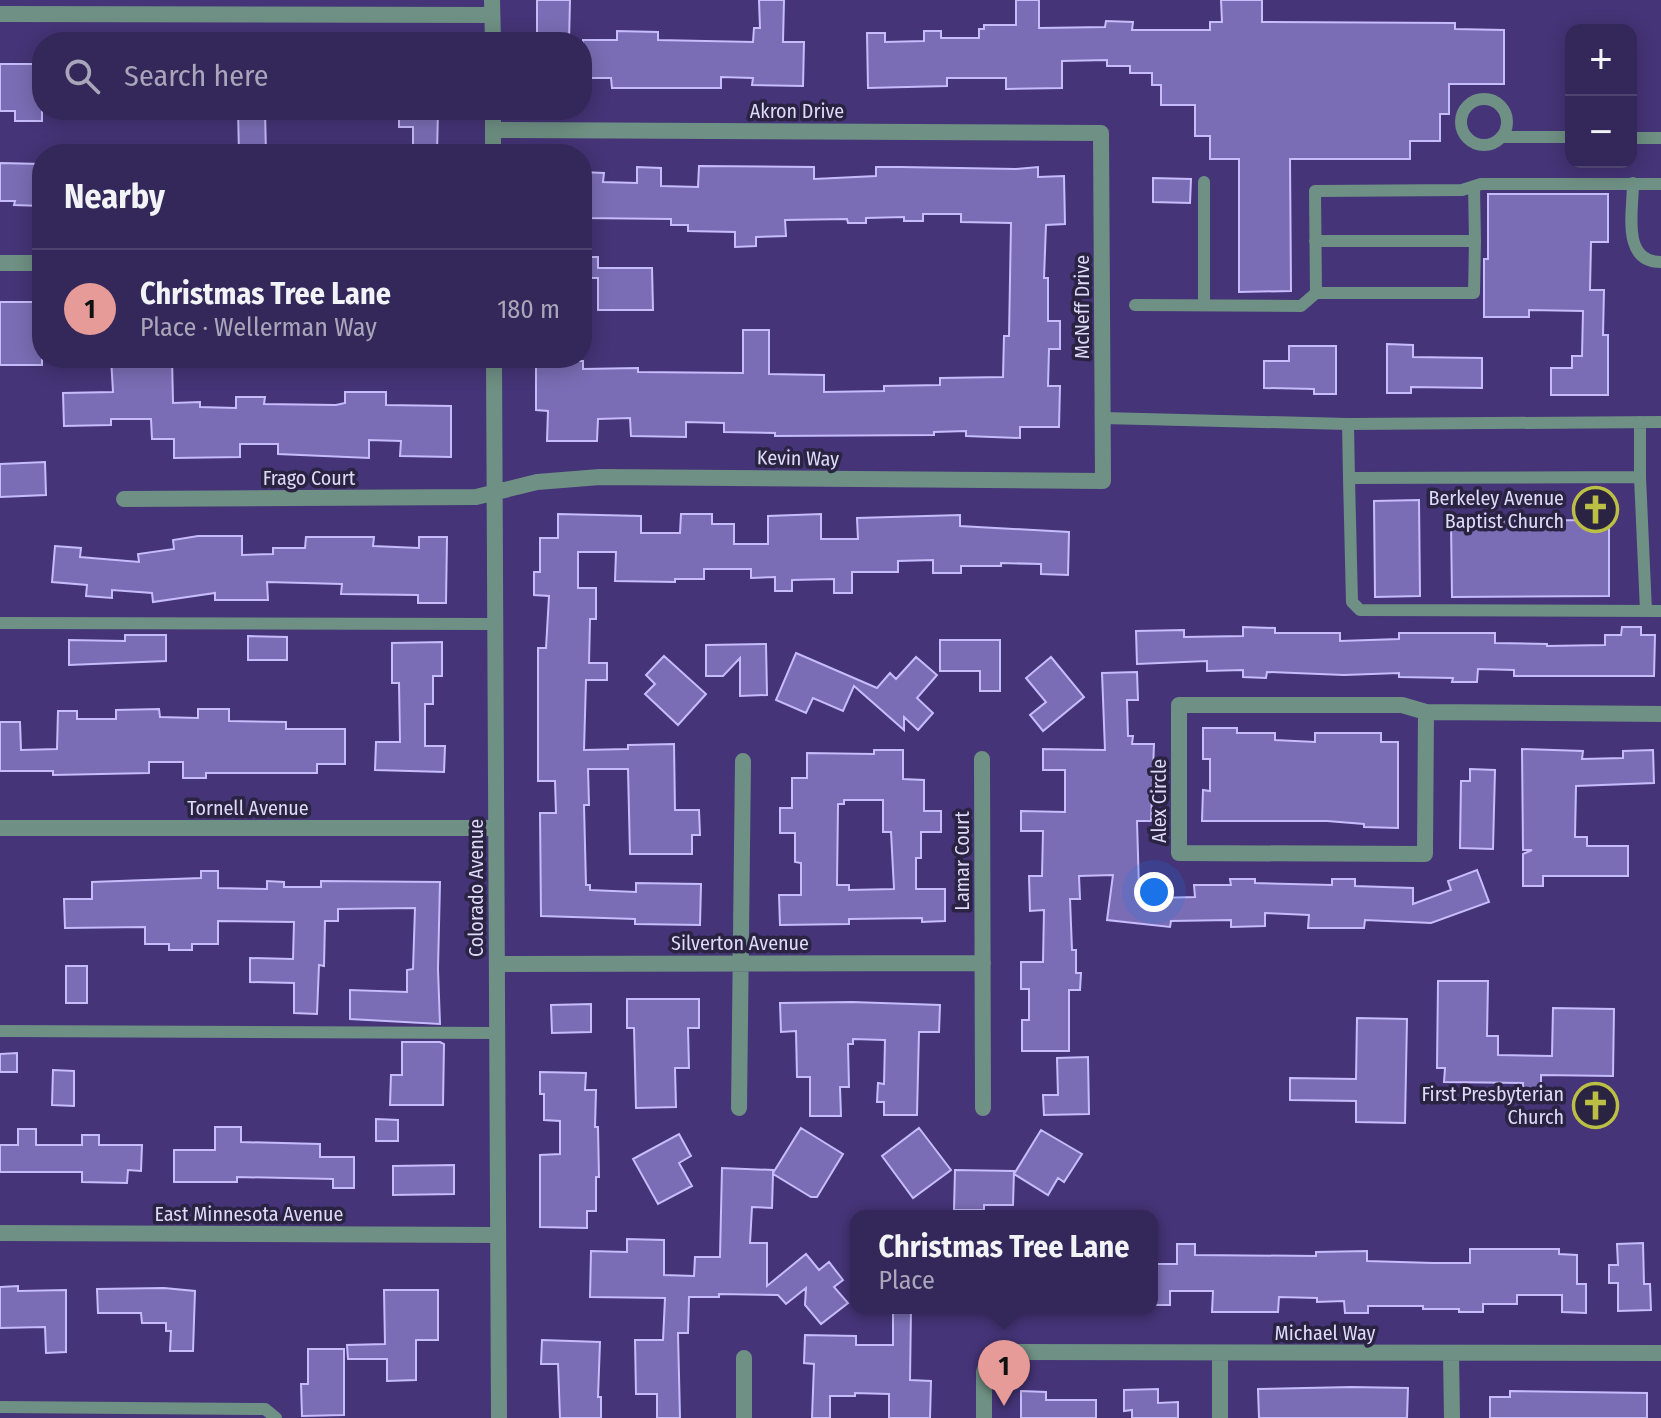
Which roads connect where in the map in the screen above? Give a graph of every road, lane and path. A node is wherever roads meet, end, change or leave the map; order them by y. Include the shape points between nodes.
1 (492, 7) edge
2 (0, 14) edge
3 (493, 32) edge
4 (493, 120) edge
5 (493, 130) junction
6 (1101, 133) joint
7 (1502, 137) dead end
8 (1565, 137) edge
9 (1637, 138) edge
10 (1661, 138) edge
11 (493, 144) edge
12 (1204, 182) dead end
13 (1633, 183) junction
14 (1661, 184) edge
15 (1474, 186) junction
16 (1315, 241) junction
17 (1475, 241) junction
18 (1661, 262) edge
19 (0, 263) edge
20 (32, 263) edge
21 (1316, 293) junction
22 (1135, 305) dead end
23 (1204, 305) junction
24 (494, 368) edge
25 (1103, 418) junction
26 (1640, 422) junction
27 (1661, 422) edge
28 (1348, 424) junction
29 (1640, 477) junction
30 (1349, 478) junction
31 (1103, 481) joint
32 (494, 493) junction
33 (124, 499) dead end
34 (1646, 611) junction
35 (1661, 611) edge
36 (0, 623) edge
37 (495, 624) junction
38 (1426, 712) junction
39 (1661, 714) edge
40 (982, 759) dead end
41 (743, 761) dead end
42 (0, 828) edge
43 (496, 828) junction
44 (740, 963) junction
45 (983, 963) junction
46 (497, 964) junction
47 (0, 1031) edge
48 (496, 1033) junction
49 (739, 1108) dead end
50 (983, 1108) dead end
51 (0, 1233) edge
52 (497, 1235) junction
53 (1220, 1353) junction
54 (1661, 1353) edge
55 (1451, 1354) junction
56 (744, 1358) dead end
57 (0, 1407) edge
58 (53, 1413) edge
59 (276, 1418) edge
60 (499, 1418) edge
61 (744, 1418) edge
62 (984, 1418) edge
63 (1220, 1418) edge
64 (1452, 1418) edge

1 - 2 street
1 - 3 street
4 - 5 street
5 - 6 street, Akron Drive
5 - 11 street
6 - 25 street, McNeff Drive
7 - 8 lane
9 - 10 lane
12 - 23 lane
13 - 14 lane
13 - 15 lane
13 - 18 lane via 1633,244 1639,256
15 - 16 lane via 1315,191
15 - 17 lane
16 - 17 lane
16 - 21 lane
17 - 21 lane via 1474,293
19 - 20 street
21 - 23 lane via 1301,306
22 - 23 lane
24 - 32 street, Colorado Avenue
25 - 28 lane
25 - 31 street, McNeff Drive
26 - 27 lane
26 - 28 lane
26 - 29 lane
28 - 30 lane
29 - 30 lane
29 - 34 lane
30 - 34 lane via 1352,602 1360,610
31 - 32 street, Kevin Way via 600,477 537,482
32 - 33 street, Frago Court
32 - 37 street, Colorado Avenue
34 - 35 lane
36 - 37 lane
37 - 43 street, Colorado Avenue
38 - 38 street, Alex Circle via 1402,705 1179,705 1179,853 1425,854
38 - 39 street, Alex Circle
40 - 45 street, Lamar Court
41 - 44 street
42 - 43 street, Tornell Avenue
43 - 46 street, Colorado Avenue
44 - 45 street, Silverton Avenue
44 - 46 street, Silverton Avenue
44 - 49 street
45 - 50 street, Lamar Court
46 - 48 street, Colorado Avenue
47 - 48 lane
48 - 52 street, Colorado Avenue
51 - 52 street, East Minnesota Avenue
52 - 60 street, Colorado Avenue
53 - 55 street, Michael Way
53 - 62 street, Michael Way via 1003,1352 989,1357 984,1372
53 - 63 street
54 - 55 street, Michael Way
55 - 64 street
56 - 61 street
57 - 58 lane
58 - 59 lane via 265,1409

